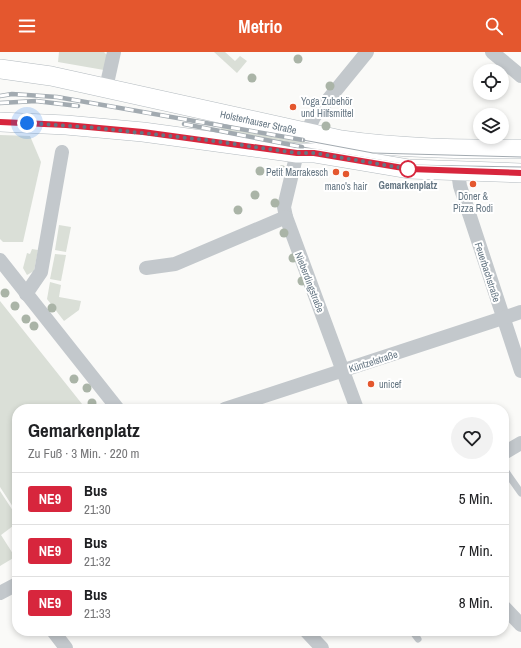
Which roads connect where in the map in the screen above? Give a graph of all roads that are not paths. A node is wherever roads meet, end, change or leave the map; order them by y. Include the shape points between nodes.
1 (114, 52) edge
2 (367, 52) edge
3 (492, 52) edge
4 (0, 69) edge
5 (521, 76) edge
6 (106, 88) junction
7 (0, 122) edge
8 (307, 132) junction
9 (521, 149) edge
10 (62, 152) dead end
11 (297, 153) junction
12 (458, 172) junction
13 (521, 173) edge
14 (286, 217) junction
15 (0, 261) edge
16 (146, 268) dead end
17 (26, 294) junction
18 (521, 312) edge
19 (503, 318) junction
20 (343, 371) junction
21 (521, 371) edge
22 (114, 404) edge
23 (241, 404) edge
24 (355, 404) edge
25 (521, 443) edge
26 (509, 450) edge
27 (509, 476) edge
28 (521, 493) edge
29 (12, 587) edge
30 (0, 593) edge
31 (509, 612) edge
32 (521, 625) edge
33 (311, 636) edge
34 (416, 636) edge
35 (418, 639) dead end
36 (322, 648) edge

1 - 6 street
2 - 8 street via 314,117
3 - 5 street
4 - 6 main road, Holsterhauser Straße via 51,76
6 - 8 main road, Holsterhauser Straße
7 - 11 main road via 143,132
8 - 9 main road, Holsterhauser Straße via 373,145
10 - 17 street via 41,272
11 - 12 main road via 314,153 409,169
11 - 14 street, Nieberdingstraße via 284,207
12 - 13 main road
12 - 19 street, Feuerbachstraße via 460,186
14 - 16 street via 175,264
14 - 20 street, Nieberdingstraße
15 - 17 street
17 - 22 street
18 - 19 street, Küntzelstraße
19 - 20 street, Küntzelstraße
19 - 21 street, Feuerbachstraße
20 - 23 street, Küntzelstraße
20 - 24 street, Nieberdingstraße
25 - 26 street
27 - 28 lane
29 - 30 street
31 - 32 street
33 - 36 street
34 - 35 lane

